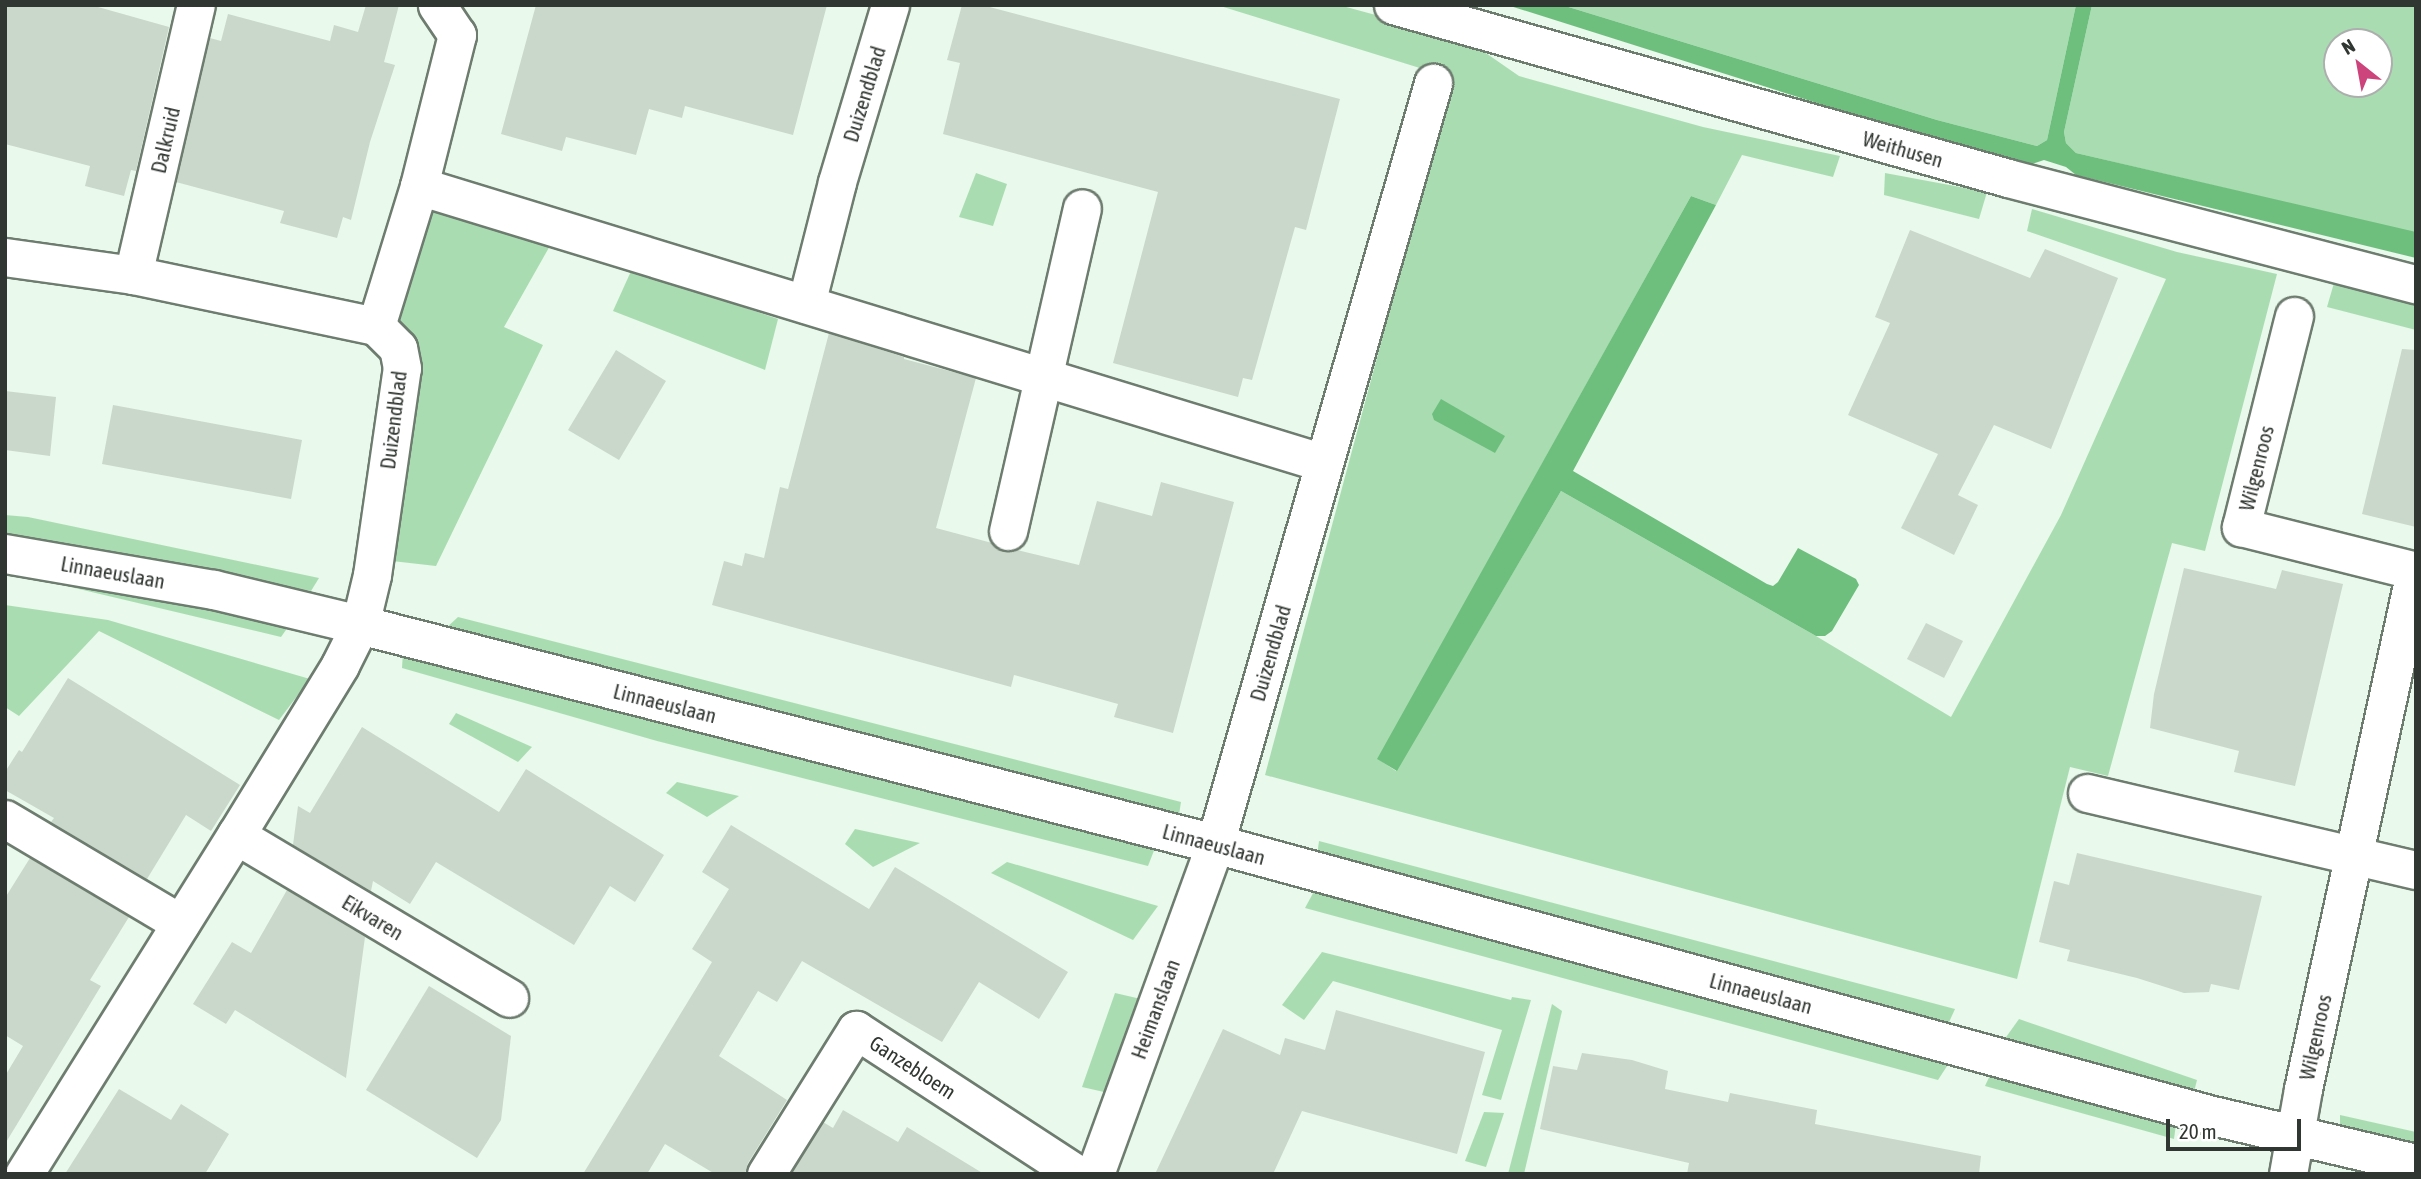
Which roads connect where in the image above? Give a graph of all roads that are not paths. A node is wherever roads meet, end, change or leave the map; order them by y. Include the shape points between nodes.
1 (196, 5) edge
2 (437, 5) edge
3 (890, 5) edge
4 (1393, 5) edge
5 (1433, 83) dead end
6 (419, 186) junction
7 (1082, 208) dead end
8 (5, 257) edge
9 (133, 275) junction
10 (2416, 284) edge
11 (806, 304) junction
12 (2294, 316) dead end
13 (376, 326) junction
14 (1042, 376) junction
15 (1324, 463) junction
16 (1008, 531) dead end
17 (5, 554) edge
18 (2415, 571) edge
19 (360, 625) junction
20 (2087, 793) dead end
21 (5, 819) edge
22 (236, 835) junction
23 (1215, 844) junction
24 (2353, 854) junction
25 (2416, 870) edge
26 (180, 923) junction
27 (509, 998) dead end
28 (2291, 1156) edge
29 (2416, 1164) edge
30 (24, 1174) edge
31 (766, 1174) edge
32 (1077, 1174) edge
33 (1095, 1174) edge

1 - 9 street, Dalkruid
2 - 6 street via 457,35
3 - 11 street, Duizendblad
4 - 10 street, Weithusen via 2008,178
5 - 15 street, Duizendblad
6 - 11 street
6 - 13 street
7 - 14 street
8 - 9 street
9 - 13 street
11 - 14 street
12 - 18 street, Wilgenroos via 2241,527
13 - 19 street, Duizendblad via 398,348 401,368 372,575
14 - 15 street
14 - 16 street
15 - 23 street, Duizendblad
17 - 19 street, Linnaeuslaan via 214,590
18 - 24 street, Wilgenroos
19 - 22 street
19 - 23 street, Linnaeuslaan
20 - 24 street
21 - 26 street
22 - 26 street
22 - 27 street, Eikvaren
23 - 28 street, Linnaeuslaan
23 - 33 street, Heimanslaan
24 - 25 street
24 - 28 street, Wilgenroos
26 - 30 street
28 - 29 street, Linnaeuslaan
31 - 32 street, Ganzebloem via 856,1030

